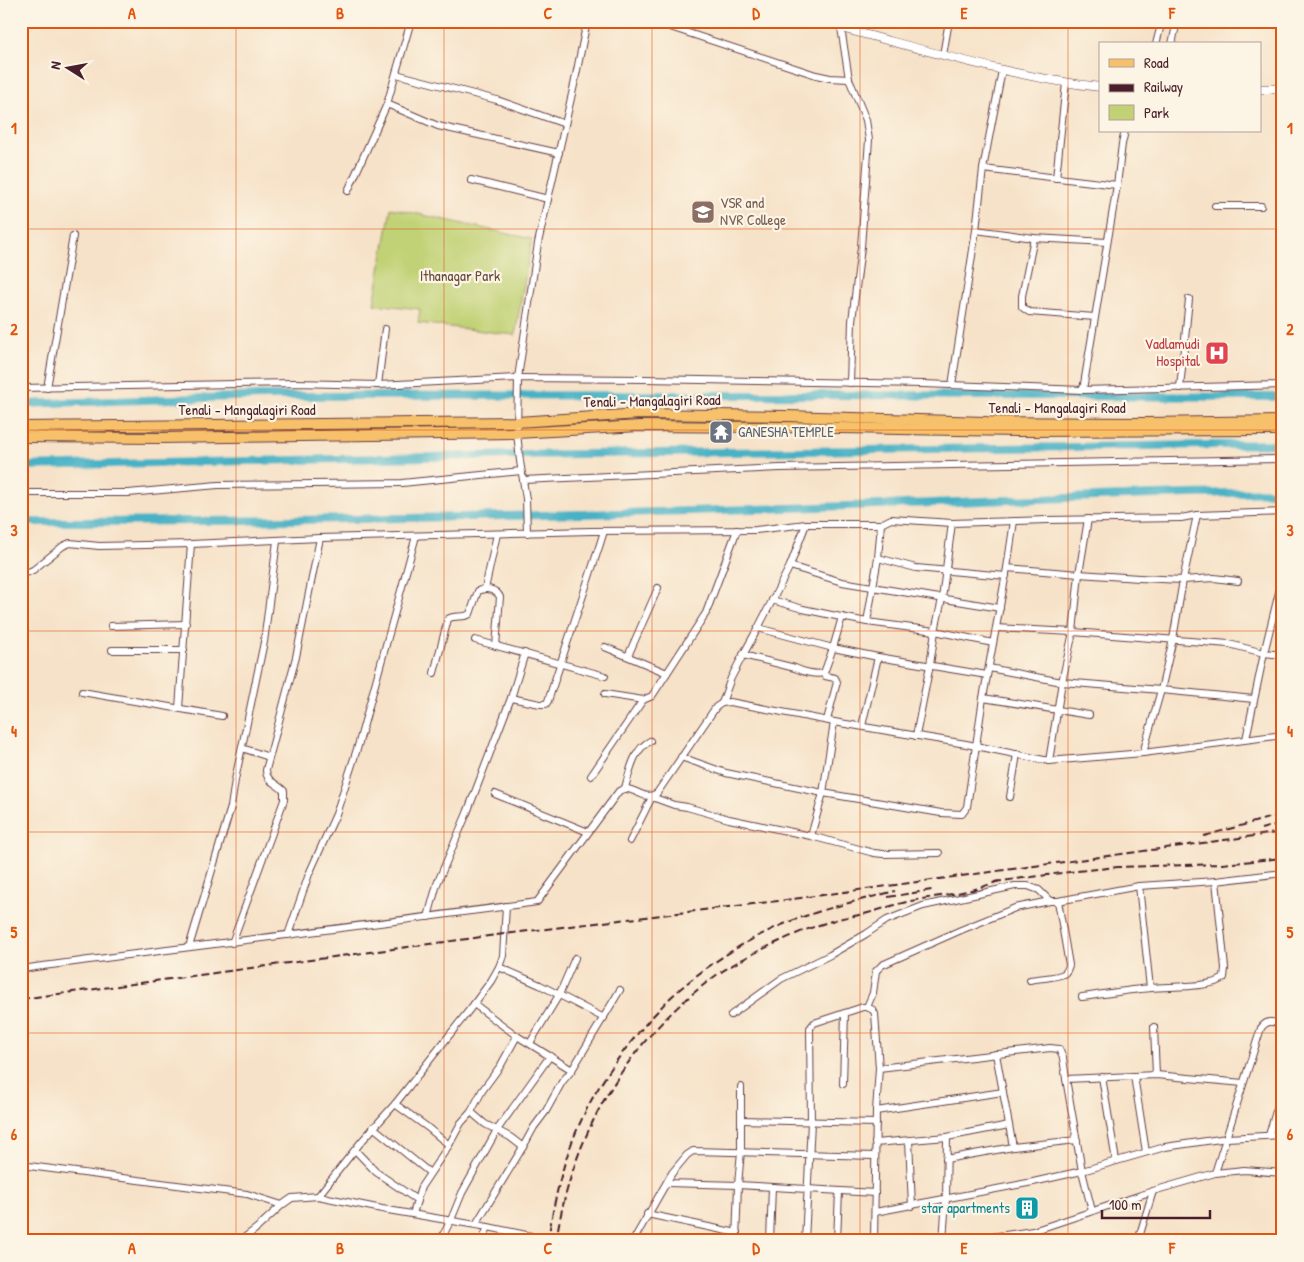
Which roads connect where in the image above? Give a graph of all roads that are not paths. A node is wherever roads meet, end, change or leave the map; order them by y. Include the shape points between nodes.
1 (411, 21) edge
2 (587, 21) edge
3 (652, 21) edge
4 (949, 21) edge
5 (1162, 21) edge
6 (1177, 21) edge
7 (840, 25) edge
8 (1157, 42) edge
9 (1172, 42) edge
10 (943, 55) junction
11 (1002, 70) junction
12 (396, 74) junction
13 (849, 79) junction
14 (1066, 83) junction
15 (1099, 86) edge
16 (1262, 89) edge
17 (1283, 89) edge
18 (386, 104) junction
19 (565, 124) junction
20 (1125, 132) edge
21 (559, 153) junction
22 (983, 169) junction
23 (1056, 178) junction
24 (471, 180) dead end
25 (1117, 185) junction
26 (348, 191) dead end
27 (548, 199) junction
28 (1215, 206) dead end
29 (1261, 206) dead end
30 (976, 230) junction
31 (73, 236) dead end
32 (1034, 238) junction
33 (1107, 242) junction
34 (1189, 299) dead end
35 (1095, 317) junction
36 (385, 329) dead end
37 (518, 378) junction
38 (850, 383) junction
39 (378, 385) junction
40 (952, 385) junction
41 (1283, 385) edge
42 (21, 388) edge
43 (47, 388) junction
44 (1180, 388) junction
45 (1083, 390) junction
46 (517, 417) junction
47 (1283, 421) edge
48 (21, 427) edge
49 (1283, 430) edge
50 (21, 437) edge
51 (518, 439) junction
52 (1283, 459) edge
53 (521, 470) junction
54 (523, 480) junction
55 (21, 493) edge
56 (1283, 512) edge
57 (1197, 516) junction
58 (1088, 519) junction
59 (1014, 521) junction
60 (952, 523) junction
61 (806, 524) junction
62 (882, 524) junction
63 (737, 530) junction
64 (604, 531) junction
65 (527, 533) junction
66 (497, 534) junction
67 (416, 536) junction
68 (320, 538) junction
69 (277, 541) junction
70 (192, 544) junction
71 (878, 558) junction
72 (790, 566) junction
73 (1007, 568) junction
74 (946, 571) junction
75 (1078, 574) junction
76 (21, 575) edge
77 (1006, 576) junction
78 (1283, 576) edge
79 (1183, 580) junction
80 (1238, 581) dead end
81 (873, 587) junction
82 (658, 588) dead end
83 (486, 589) junction
84 (942, 599) junction
85 (772, 600) junction
86 (1000, 608) junction
87 (842, 617) junction
88 (867, 622) junction
89 (186, 624) junction
90 (111, 626) dead end
91 (758, 628) junction
92 (996, 628) junction
93 (935, 631) junction
94 (1073, 632) junction
95 (1173, 639) junction
96 (474, 640) dead end
97 (993, 643) junction
98 (496, 646) junction
99 (604, 646) dead end
100 (833, 648) junction
101 (112, 650) dead end
102 (184, 650) junction
103 (525, 653) junction
104 (1264, 653) junction
105 (742, 655) junction
106 (1283, 655) edge
107 (628, 656) junction
108 (878, 657) junction
109 (560, 663) junction
110 (930, 665) junction
111 (434, 672) dead end
112 (988, 672) junction
113 (668, 673) junction
114 (824, 673) junction
115 (605, 676) dead end
116 (1062, 682) junction
117 (1161, 690) junction
118 (82, 692) dead end
119 (605, 694) dead end
120 (511, 698) junction
121 (983, 698) junction
122 (1254, 699) junction
123 (643, 700) junction
124 (722, 702) junction
125 (179, 708) junction
126 (1058, 710) junction
127 (1089, 715) dead end
128 (222, 716) dead end
129 (831, 721) junction
130 (862, 726) junction
131 (1283, 734) edge
132 (916, 736) junction
133 (1246, 739) junction
134 (650, 741) dead end
135 (976, 746) junction
136 (242, 748) junction
137 (1143, 753) junction
138 (1016, 754) junction
139 (269, 757) junction
140 (682, 757) junction
141 (1049, 760) junction
142 (591, 776) dead end
143 (625, 788) junction
144 (823, 793) junction
145 (495, 794) dead end
146 (652, 796) junction
147 (1010, 797) dead end
148 (588, 832) junction
149 (811, 836) junction
150 (630, 841) dead end
151 (939, 853) dead end
152 (1283, 873) edge
153 (1216, 881) junction
154 (1139, 886) junction
155 (1050, 900) junction
156 (1058, 901) junction
157 (506, 906) junction
158 (428, 917) junction
159 (288, 935) junction
160 (232, 942) junction
161 (189, 947) junction
162 (575, 958) dead end
163 (499, 967) junction
164 (21, 969) edge
165 (1030, 980) dead end
166 (1150, 988) junction
167 (620, 990) dead end
168 (559, 995) junction
169 (1082, 997) dead end
170 (474, 1004) junction
171 (867, 1007) junction
172 (845, 1013) junction
173 (731, 1014) dead end
174 (604, 1018) junction
175 (1283, 1024) edge
176 (1154, 1027) dead end
177 (518, 1036) junction
178 (530, 1043) junction
179 (996, 1054) junction
180 (550, 1056) junction
181 (879, 1068) junction
182 (572, 1070) junction
183 (1134, 1076) junction
184 (1156, 1076) junction
185 (1102, 1078) junction
186 (1066, 1079) junction
187 (1243, 1083) junction
188 (843, 1084) dead end
189 (741, 1087) dead end
190 (1283, 1087) edge
191 (1003, 1092) junction
192 (396, 1104) junction
193 (876, 1111) junction
194 (471, 1112) junction
195 (741, 1120) junction
196 (811, 1122) junction
197 (876, 1123) junction
198 (1008, 1125) junction
199 (373, 1127) junction
200 (497, 1130) junction
201 (1283, 1134) edge
202 (1269, 1135) junction
203 (946, 1137) junction
204 (1227, 1138) junction
205 (909, 1140) junction
206 (1076, 1140) junction
207 (875, 1143) junction
208 (449, 1145) junction
209 (523, 1147) junction
210 (1013, 1147) junction
211 (355, 1150) junction
212 (741, 1152) junction
213 (1146, 1152) junction
214 (809, 1154) junction
215 (875, 1156) junction
216 (946, 1159) junction
217 (1116, 1161) junction
218 (21, 1165) edge
219 (1082, 1171) junction
220 (430, 1173) junction
221 (1215, 1173) junction
222 (1283, 1173) edge
223 (667, 1184) junction
224 (738, 1184) junction
225 (772, 1187) junction
226 (808, 1189) junction
227 (839, 1191) junction
228 (1153, 1191) junction
229 (875, 1192) junction
230 (318, 1196) junction
231 (946, 1199) junction
232 (418, 1200) junction
233 (282, 1205) junction
234 (912, 1206) junction
235 (1092, 1211) junction
236 (875, 1212) junction
237 (413, 1214) junction
238 (647, 1214) junction
239 (451, 1220) junction
240 (476, 1224) junction
241 (488, 1227) junction
242 (737, 1233) junction
243 (523, 1237) edge
244 (1283, 1238) edge
245 (979, 1240) edge
246 (240, 1241) edge
247 (440, 1241) edge
248 (482, 1241) edge
249 (536, 1241) edge
250 (633, 1241) edge
251 (736, 1241) edge
252 (770, 1241) edge
253 (805, 1241) edge
254 (836, 1241) edge
255 (874, 1241) edge
256 (943, 1241) edge
257 (963, 1241) edge
258 (1138, 1241) edge
259 (1259, 1241) edge

1 - 12 street
2 - 19 street
3 - 13 street via 816,75
4 - 10 street
5 - 8 street
6 - 9 street
7 - 10 street
7 - 13 street
10 - 11 street
11 - 14 street
11 - 22 street
12 - 18 street
12 - 19 street via 496,100
13 - 38 street via 866,120 869,140 852,321
14 - 15 street
14 - 23 street
16 - 17 street
18 - 21 street via 434,124
18 - 26 street
19 - 21 street
20 - 25 street
21 - 27 street
22 - 23 street
22 - 30 street
23 - 25 street
24 - 27 street
25 - 33 street
27 - 37 street via 538,243
28 - 29 street
30 - 32 street
30 - 40 street
31 - 43 street
32 - 33 street
32 - 35 street via 1022,307 1029,312
33 - 35 street
34 - 44 street
35 - 45 street
36 - 39 street
37 - 38 street
37 - 39 street
37 - 46 street
38 - 40 street
39 - 43 street
40 - 45 street
41 - 44 street
42 - 43 street
44 - 45 street
46 - 47 main road, Tenali - Mangalagiri Road via 640,414 986,422
46 - 48 main road, Tenali - Mangalagiri Road
46 - 51 street
49 - 51 main road, Tenali - Mangalagiri Road via 1017,432 639,426
50 - 51 main road, Tenali - Mangalagiri Road
51 - 53 street
52 - 54 street via 780,468
53 - 54 street
53 - 55 street via 402,483 218,485 128,493
54 - 65 street
56 - 57 street
57 - 58 street
57 - 79 street
58 - 59 street
58 - 75 street
59 - 60 street
59 - 73 street
60 - 62 street via 891,520
60 - 74 street
61 - 62 street
61 - 63 street
61 - 72 street
62 - 71 street
63 - 64 street
63 - 113 street via 706,613
64 - 65 street
64 - 109 street
65 - 66 street
66 - 67 street
66 - 83 street
67 - 68 street
67 - 159 street via 358,746 336,814 306,881
68 - 69 street
68 - 139 street via 296,657
69 - 70 street
69 - 136 street via 264,642
70 - 76 street via 99,546 70,543
70 - 89 street
71 - 74 street via 916,568
71 - 81 street
72 - 81 street via 842,582
72 - 85 street
73 - 75 street
73 - 77 street
74 - 77 street
74 - 84 street
75 - 79 street
75 - 94 street
77 - 86 street
78 - 104 street
79 - 80 street via 1214,578
79 - 95 street
81 - 84 street
81 - 88 street
82 - 107 street
83 - 98 street via 495,591 500,597
83 - 111 street via 478,591 470,614 448,619
84 - 86 street
84 - 93 street
85 - 87 street
85 - 91 street
86 - 92 street
87 - 88 street
87 - 100 street
88 - 93 street
89 - 90 street
89 - 102 street
91 - 100 street
91 - 105 street
92 - 94 street
92 - 97 street
93 - 97 street
93 - 110 street
94 - 95 street
94 - 116 street
95 - 104 street via 1228,644
95 - 117 street
96 - 98 street
97 - 112 street
98 - 103 street
99 - 107 street
100 - 108 street
100 - 114 street
101 - 102 street
102 - 125 street
103 - 109 street
103 - 120 street
104 - 106 street
104 - 122 street
105 - 114 street via 802,671
105 - 124 street
107 - 113 street
108 - 110 street
108 - 130 street
109 - 115 street
109 - 120 street via 546,704
110 - 112 street
110 - 132 street
112 - 116 street
112 - 121 street
113 - 123 street via 652,696
114 - 129 street via 837,682
116 - 117 street
116 - 126 street
117 - 122 street
117 - 137 street
118 - 125 street
119 - 123 street
120 - 158 street
121 - 126 street
121 - 135 street
122 - 133 street
123 - 142 street
124 - 129 street
124 - 140 street
125 - 128 street
126 - 127 street
126 - 141 street
129 - 130 street
129 - 144 street
130 - 132 street
131 - 133 street
132 - 135 street
133 - 137 street
134 - 143 street via 638,750
135 - 138 street
135 - 144 street via 967,807 962,814
136 - 139 street
136 - 161 street via 229,814
137 - 141 street
138 - 141 street
138 - 147 street
139 - 160 street via 266,775 284,791 285,796
140 - 144 street via 726,772
140 - 146 street
143 - 146 street
143 - 148 street via 619,791
144 - 149 street
145 - 148 street
146 - 149 street via 674,806
146 - 150 street
148 - 157 street via 537,902
149 - 151 street via 884,854
152 - 153 street
153 - 154 street
153 - 166 street via 1224,978 1206,984
154 - 156 street
154 - 166 street
155 - 156 street
155 - 171 street via 1015,908 882,965 876,971
155 - 173 street via 1039,890 1014,886 923,906 886,920 781,979
156 - 165 street via 1067,970 1059,976
157 - 158 street
157 - 163 street via 503,956
158 - 159 street
159 - 160 street
160 - 161 street
161 - 164 street
162 - 168 street
163 - 168 street
163 - 170 street
166 - 169 street
167 - 174 street
168 - 174 street
168 - 178 street
170 - 177 street
170 - 192 street
171 - 172 street
171 - 181 street via 874,1014
172 - 188 street
172 - 196 street via 814,1022 810,1028
174 - 182 street
175 - 187 street via 1270,1022 1261,1028
176 - 184 street
177 - 178 street
177 - 194 street
178 - 180 street
179 - 181 street
179 - 186 street via 1059,1049
179 - 191 street
180 - 182 street
180 - 200 street
181 - 193 street
182 - 209 street
183 - 184 street
183 - 185 street
183 - 213 street
184 - 187 street
185 - 186 street
185 - 217 street
186 - 206 street
187 - 204 street
189 - 195 street
190 - 202 street
191 - 193 street
191 - 198 street
192 - 199 street
192 - 208 street
193 - 197 street
194 - 200 street
194 - 208 street
195 - 196 street
195 - 212 street
196 - 197 street
196 - 214 street
197 - 207 street
198 - 203 street
198 - 210 street
199 - 211 street
199 - 220 street
200 - 209 street
200 - 239 street
201 - 202 street
202 - 204 street
203 - 205 street
203 - 216 street
204 - 213 street
204 - 221 street
205 - 207 street
205 - 234 street
206 - 210 street
206 - 219 street
207 - 215 street
208 - 220 street
209 - 240 street
210 - 216 street
211 - 230 street
211 - 232 street via 376,1172
212 - 214 street
212 - 223 street via 693,1151 672,1173
212 - 224 street
213 - 217 street
214 - 215 street
214 - 226 street
215 - 229 street
216 - 231 street
217 - 219 street
218 - 233 street via 247,1194
219 - 231 street
219 - 235 street
220 - 232 street via 421,1187
221 - 222 street via 1244,1170
221 - 228 street
223 - 224 street
223 - 238 street
224 - 225 street
224 - 242 street
225 - 226 street
225 - 252 street
226 - 227 street
226 - 253 street
227 - 229 street
227 - 254 street
228 - 235 street
228 - 258 street
229 - 236 street
230 - 233 street via 292,1198
230 - 237 street
231 - 234 street
231 - 256 street
232 - 237 street
233 - 246 street
234 - 236 street
235 - 245 street via 1033,1231
236 - 255 street
237 - 239 street
238 - 242 street
238 - 250 street
239 - 240 street
239 - 247 street
240 - 241 street
241 - 243 street
241 - 248 street
242 - 251 street
243 - 249 street via 531,1236
244 - 259 street
245 - 257 street

